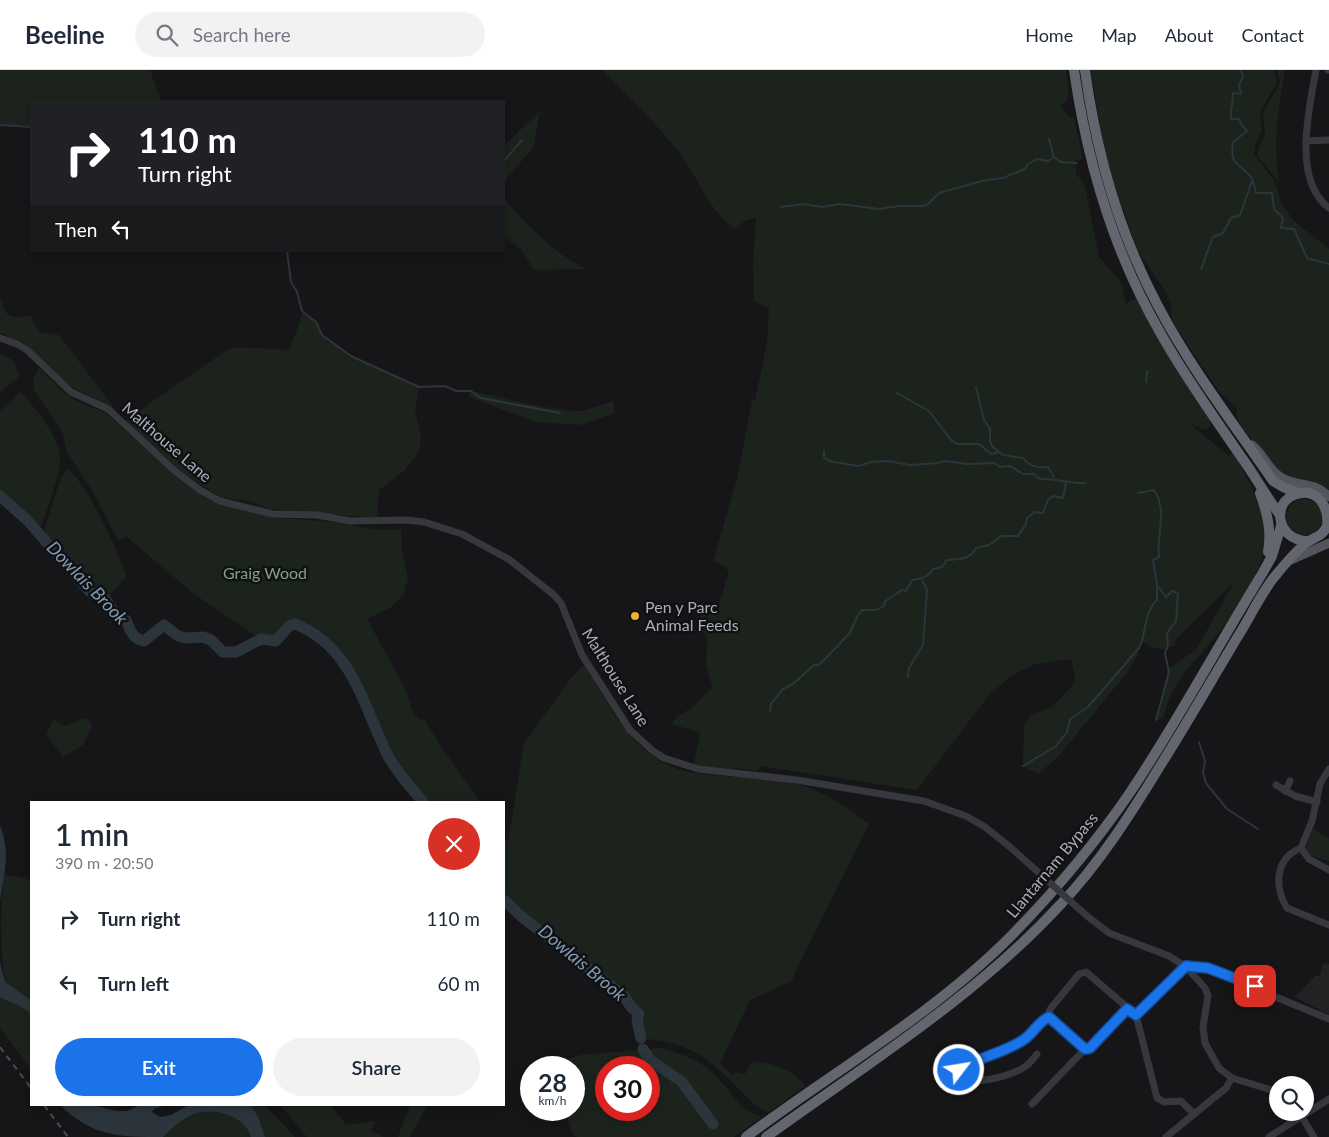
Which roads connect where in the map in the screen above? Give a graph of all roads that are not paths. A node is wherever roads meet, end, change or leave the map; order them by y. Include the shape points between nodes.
1 (1074, 70) edge
2 (1085, 70) edge
3 (1316, 70) edge
4 (1329, 140) edge
5 (1306, 141) junction
6 (1329, 208) edge
7 (0, 338) edge
8 (1242, 437) junction
9 (1254, 476) junction
10 (1298, 493) junction
11 (1329, 497) edge
12 (1328, 510) edge
13 (1280, 515) junction
14 (1281, 526) junction
15 (1324, 536) edge
16 (1308, 541) junction
17 (1329, 543) edge
18 (1288, 562) junction
19 (1262, 574) junction
20 (1329, 769) edge
21 (1290, 781) dead end
22 (1276, 785) dead end
23 (1285, 791) junction
24 (1317, 802) junction
25 (1301, 848) junction
26 (1329, 870) edge
27 (1329, 925) edge
28 (1186, 966) junction
29 (1127, 1009) junction
30 (1136, 1015) junction
31 (1049, 1017) junction
32 (1329, 1019) edge
33 (1085, 1049) junction
34 (1037, 1054) dead end
35 (1232, 1078) junction
36 (1269, 1089) edge
37 (1329, 1098) edge
38 (1032, 1104) dead end
39 (1314, 1107) edge
40 (1194, 1114) junction
41 (1292, 1121) edge
42 (1304, 1121) edge
43 (746, 1137) edge
44 (766, 1137) edge
45 (1166, 1137) edge
46 (1269, 1137) edge
47 (1314, 1137) edge

1 - 9 highway via 1087,146 1101,197 1134,282 1161,335
2 - 8 highway via 1102,159 1132,250 1173,332
3 - 5 street
4 - 5 street
5 - 6 street via 1312,190
7 - 28 street, Malthouse Lane, bridge via 27,350 71,392 108,410 175,471 220,501 281,515 317,515 350,521 424,522 462,534 510,560 554,595 582,655 630,730 664,758 698,769 797,780 924,801 966,816 1010,847 1109,933
8 - 10 highway via 1273,480
8 - 11 main road via 1256,448 1278,476 1294,484 1314,485
9 - 13 highway
9 - 19 highway via 1270,532
10 - 12 highway via 1313,494
10 - 13 highway via 1286,501
12 - 15 highway
13 - 14 highway
14 - 16 highway via 1292,538
14 - 19 highway, Llantarnam Bypass via 1272,556
15 - 16 highway
16 - 18 highway, Llantarnam Bypass
17 - 18 main road
18 - 44 highway, Llantarnam Bypass via 1274,577 1147,787 1106,848 1062,903 975,985
19 - 43 highway, Llantarnam Bypass via 1129,794 1046,900 967,976
20 - 24 street via 1320,784
21 - 23 street
22 - 23 street
23 - 24 street
24 - 25 street
25 - 26 street via 1309,859
25 - 27 street via 1288,855 1279,873 1284,903 1291,911
28 - 30 street
28 - 32 street, Malthouse Lane via 1208,968
28 - 35 street via 1202,982 1208,996 1203,1027 1205,1043 1218,1068
29 - 30 street
29 - 31 street via 1083,972 1051,1008
29 - 33 street via 1090,1048
30 - 40 street via 1157,1098 1164,1102 1181,1101
31 - 33 street
31 - 34 street via 1040,1021 1027,1038 973,1061 959,1070 959,1076 966,1080 999,1077 1025,1067
33 - 38 street
35 - 36 street
35 - 40 street via 1226,1088
37 - 39 street
40 - 45 street
41 - 46 street
42 - 47 street

